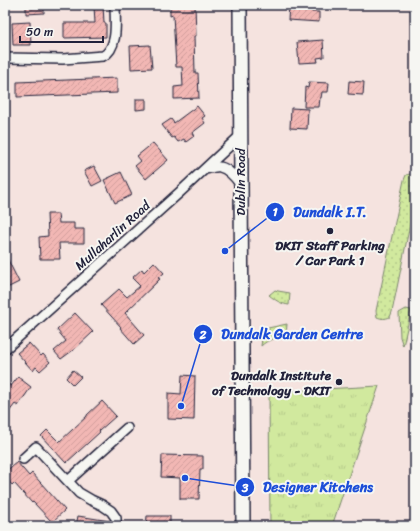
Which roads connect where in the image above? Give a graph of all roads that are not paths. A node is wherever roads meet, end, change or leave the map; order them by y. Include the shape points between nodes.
1 (115, 5) edge
2 (240, 5) edge
3 (5, 58) edge
4 (240, 136) junction
5 (205, 169) junction
6 (240, 184) junction
7 (5, 349) edge
8 (127, 428) dead end
9 (23, 459) dead end
10 (68, 481) junction
11 (116, 526) edge
12 (243, 526) edge

1 - 3 street via 114,42 107,54 63,59
2 - 4 main road, Dublin Road
4 - 5 street, Mullaharlin Road
4 - 6 main road, Dublin Road
5 - 6 street via 219,167 233,174
5 - 7 street, Mullaharlin Road
6 - 12 main road, Dublin Road
8 - 10 street
9 - 10 street via 36,447
10 - 11 street via 79,493 111,511 116,518

